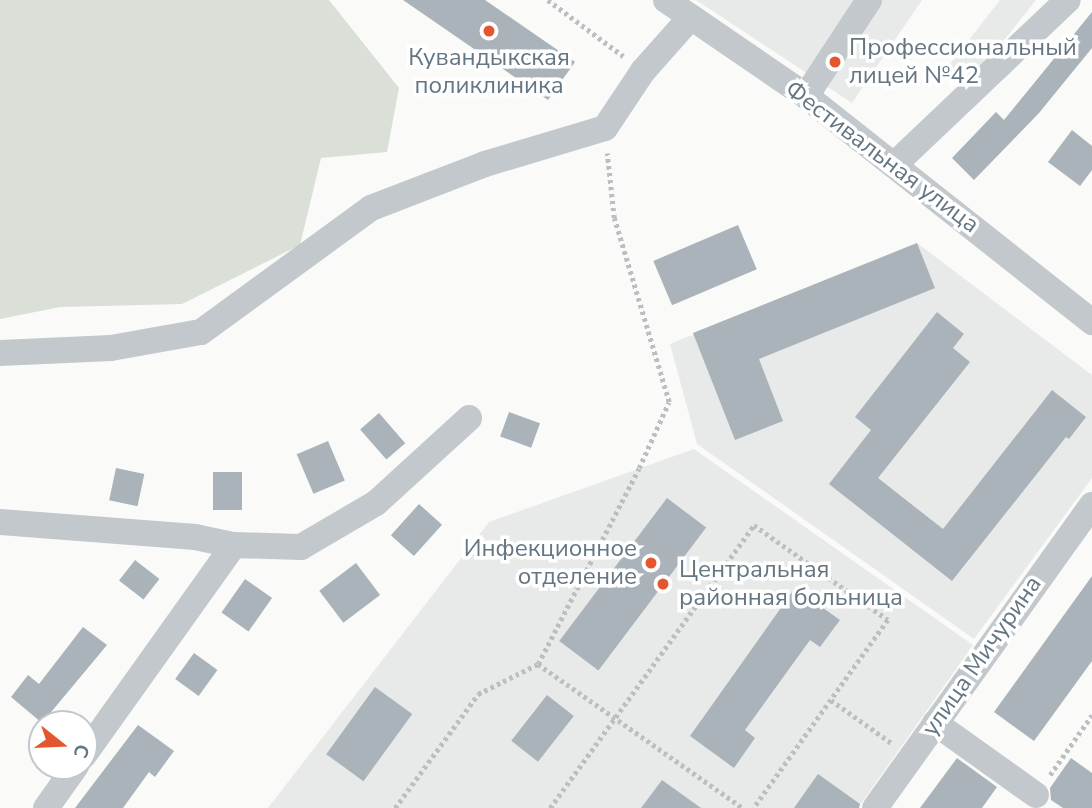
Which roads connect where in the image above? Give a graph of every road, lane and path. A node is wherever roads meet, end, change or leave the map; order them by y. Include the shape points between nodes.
1 (548, 0) edge
2 (666, 0) edge
3 (869, 0) edge
4 (1069, 0) edge
5 (691, 18) junction
6 (643, 71) junction
7 (806, 96) junction
8 (604, 128) junction
9 (895, 164) junction
10 (1092, 322) edge
11 (0, 353) edge
12 (469, 418) dead end
13 (1092, 505) edge
14 (0, 522) edge
15 (234, 545) junction
16 (538, 664) junction
17 (831, 699) junction
18 (1092, 715) edge
19 (615, 718) junction
20 (935, 723) junction
21 (98, 735) edge
22 (911, 757) junction
23 (66, 780) edge
24 (1037, 794) joint
25 (46, 808) edge
26 (395, 808) edge
27 (550, 808) edge
28 (743, 808) edge
29 (754, 808) edge
30 (875, 808) edge

1 - 6 path
2 - 5 street, Фестивальная улица
3 - 7 street
4 - 9 street
5 - 6 street
5 - 7 street, Фестивальная улица
6 - 8 street
7 - 9 street, Фестивальная улица
8 - 11 street via 485,164 371,208 201,332 111,348
8 - 16 path via 614,218 669,402
9 - 10 street, Фестивальная улица
12 - 15 street via 376,503 301,547
13 - 20 street, улица Мичурина
14 - 15 street via 195,537
15 - 21 street
16 - 19 path
16 - 26 path via 478,694
17 - 19 path via 888,620 754,525
17 - 22 path
17 - 29 path
18 - 24 path
19 - 27 path
19 - 28 path
20 - 22 street, улица Мичурина
20 - 24 street
22 - 30 street, улица Мичурина
23 - 25 street

